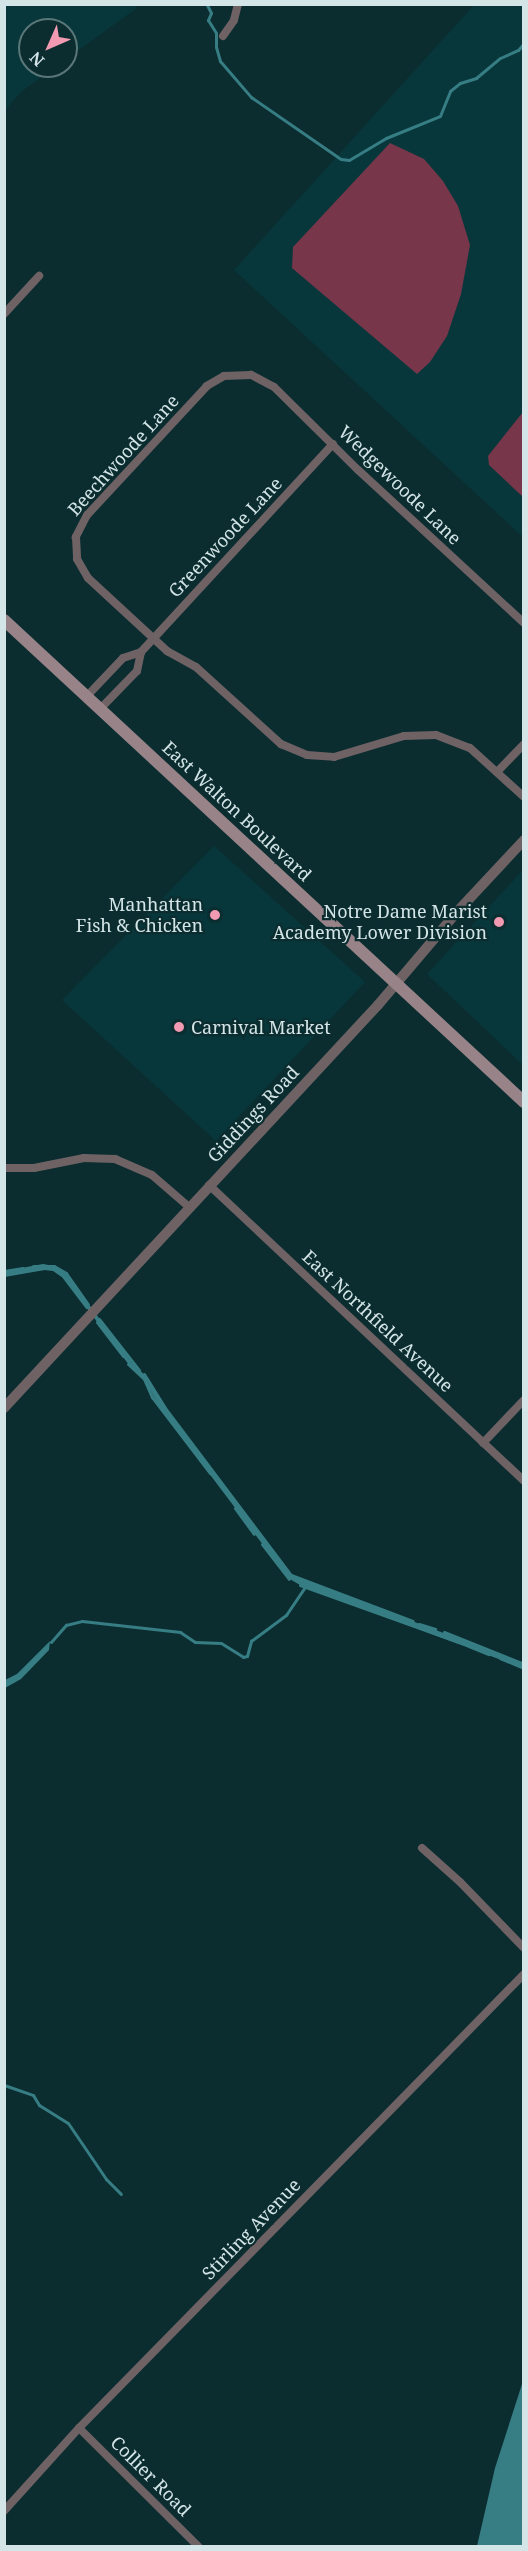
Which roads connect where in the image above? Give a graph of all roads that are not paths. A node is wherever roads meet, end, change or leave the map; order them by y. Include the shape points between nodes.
1 (238, 4) edge
2 (223, 36) dead end
3 (39, 276) dead end
4 (4, 314) edge
5 (251, 375) joint
6 (333, 444) junction
7 (4, 620) edge
8 (524, 623) edge
9 (153, 638) junction
10 (141, 652) junction
11 (87, 696) junction
12 (100, 709) junction
13 (524, 744) edge
14 (497, 772) junction
15 (524, 797) edge
16 (524, 840) edge
17 (397, 983) junction
18 (524, 1102) edge
19 (4, 1168) edge
20 (209, 1185) junction
21 (189, 1207) junction
22 (524, 1400) edge
23 (4, 1408) edge
24 (483, 1443) junction
25 (524, 1481) edge
26 (422, 1848) dead end
27 (524, 1948) edge
28 (524, 1974) edge
29 (79, 2428) junction
30 (4, 2511) edge
31 (198, 2547) edge

1 - 2 street via 234,20
3 - 4 street
5 - 6 street, Wedgewoode Lane via 274,387
5 - 9 street, Beechwoode Lane via 224,376 207,386 79,527 75,552 83,572
6 - 8 street, Wedgewoode Lane
6 - 9 street, Greenwoode Lane
7 - 11 main road, East Walton Boulevard
9 - 10 street, Greenwoode Lane
9 - 14 street, Beechwoode Lane via 196,667 276,740 294,751 334,757 404,736 429,734 464,745
10 - 11 street, Greenwoode Lane via 123,658
10 - 12 street, Greenwoode Lane via 137,671
11 - 12 main road, East Walton Boulevard
12 - 17 main road, East Walton Boulevard
13 - 14 street
14 - 15 street, Beechwoode Lane
16 - 17 street, Giddings Road
17 - 18 main road, East Walton Boulevard
17 - 20 street, Giddings Road
19 - 21 street via 34,1168 91,1157 115,1159 152,1175
20 - 21 street, Giddings Road
20 - 24 street, East Northfield Avenue
21 - 23 street, Giddings Road
22 - 24 street
24 - 25 street, East Northfield Avenue
26 - 27 street
28 - 29 street, Stirling Avenue
29 - 30 street, Stirling Avenue
29 - 31 street, Collier Road

